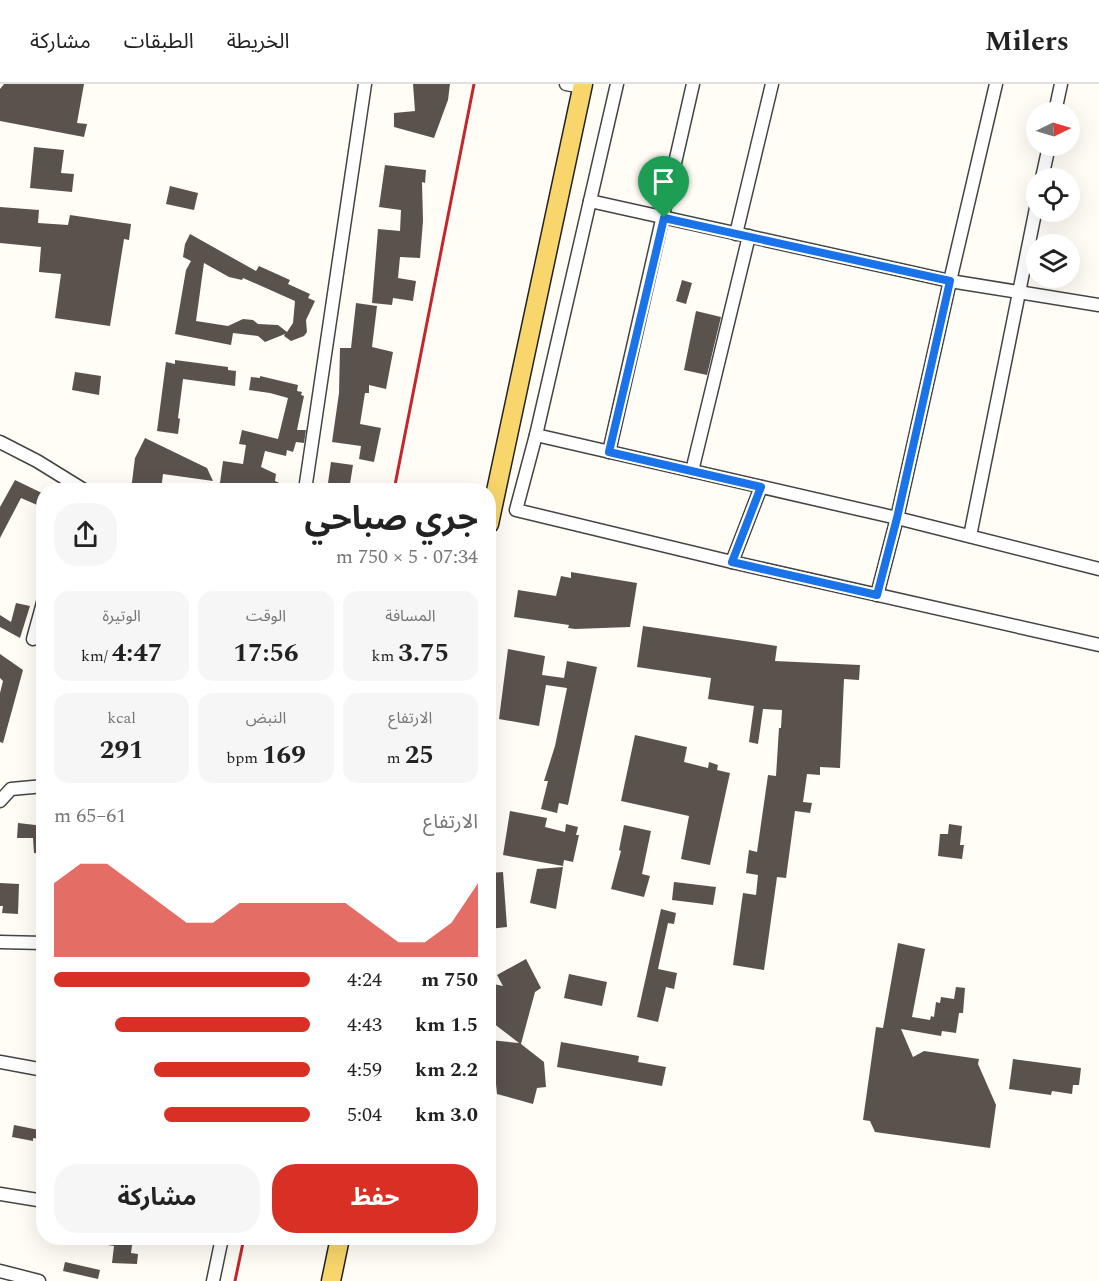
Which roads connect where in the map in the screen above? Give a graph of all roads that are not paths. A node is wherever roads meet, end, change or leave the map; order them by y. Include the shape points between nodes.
1 (366, 84) edge
2 (618, 84) edge
3 (693, 84) edge
4 (772, 84) edge
5 (996, 84) edge
6 (1061, 84) edge
7 (577, 85) edge
8 (1057, 102) edge
9 (590, 201) junction
10 (664, 218) junction
11 (1033, 222) edge
12 (742, 235) junction
13 (950, 281) junction
14 (1020, 292) junction
15 (1099, 305) edge
16 (536, 435) junction
17 (0, 442) edge
18 (609, 452) junction
19 (692, 471) junction
20 (68, 483) edge
21 (306, 483) edge
22 (761, 487) junction
23 (496, 490) edge
24 (496, 506) edge
25 (516, 510) junction
26 (897, 518) junction
27 (970, 536) junction
28 (732, 562) junction
29 (1099, 569) edge
30 (877, 595) junction
31 (36, 628) edge
32 (33, 639) dead end
33 (1099, 645) edge
34 (0, 782) edge
35 (36, 787) edge
36 (12, 789) junction
37 (0, 801) edge
38 (0, 942) edge
39 (36, 942) edge
40 (0, 1062) edge
41 (36, 1069) edge
42 (0, 1194) edge
43 (36, 1200) edge
44 (221, 1245) edge
45 (339, 1245) edge
46 (0, 1272) edge
47 (39, 1281) edge
48 (213, 1281) edge
49 (331, 1281) edge

1 - 21 street
2 - 9 street
3 - 10 street
4 - 12 street
5 - 13 street
6 - 8 street
7 - 23 main road
9 - 10 street
9 - 16 street
10 - 12 street
10 - 18 street
11 - 14 street
12 - 13 street
12 - 19 street
13 - 14 street
13 - 26 street
14 - 15 street
14 - 27 street
16 - 18 street
16 - 25 street
17 - 20 street
18 - 19 street
19 - 22 street
22 - 26 street
22 - 28 street
24 - 25 street
25 - 28 street
26 - 27 street
26 - 30 street
27 - 29 street
28 - 30 street
30 - 33 street
31 - 32 street
34 - 36 street
35 - 36 street
36 - 37 street
38 - 39 street
40 - 41 street
42 - 43 street
44 - 48 street
45 - 49 main road
46 - 47 street

